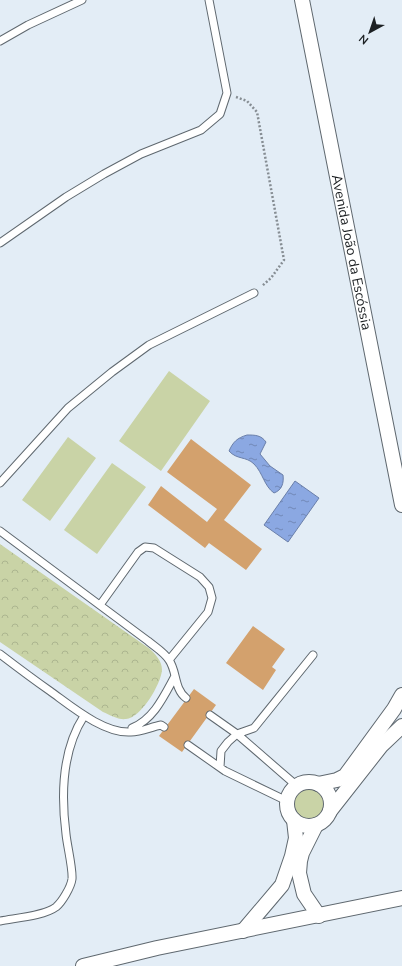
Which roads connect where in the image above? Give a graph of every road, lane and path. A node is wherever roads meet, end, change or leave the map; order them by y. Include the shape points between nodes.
1 (82, 0) edge
2 (209, 0) edge
3 (302, 0) edge
4 (0, 41) edge
5 (227, 92) junction
6 (0, 243) edge
7 (254, 293) joint
8 (0, 484) edge
9 (402, 505) edge
10 (0, 531) edge
11 (100, 605) junction
12 (0, 654) edge
13 (313, 655) dead end
14 (169, 660) junction
15 (175, 676) junction
16 (402, 695) edge
17 (186, 698) dead end
18 (210, 715) dead end
19 (84, 716) junction
20 (402, 726) edge
21 (164, 727) dead end
22 (124, 732) junction
23 (237, 734) junction
24 (188, 745) dead end
25 (220, 767) junction
26 (318, 784) junction
27 (297, 786) junction
28 (287, 801) junction
29 (330, 811) junction
30 (294, 820) junction
31 (316, 825) junction
32 (402, 898) edge
33 (319, 916) junction
34 (0, 921) edge
35 (243, 931) junction
36 (83, 966) edge

1 - 4 lane
2 - 5 lane
3 - 9 street, Avenida João da Escóssia
5 - 6 lane via 220,114 201,130 142,154 104,174
5 - 7 path via 247,101 257,112 284,260 271,278
7 - 8 lane via 148,346 112,372 68,408
10 - 11 lane
11 - 14 lane
11 - 14 lane via 138,552 145,547 154,548 200,577 209,587 212,598 208,612
12 - 19 lane
13 - 23 lane via 254,728
14 - 15 lane
15 - 17 lane
15 - 22 lane via 149,718 139,726
16 - 26 street via 344,776
18 - 23 lane
19 - 22 lane via 103,726
19 - 34 lane via 67,760 63,786 72,878 69,889 56,907 40,914
20 - 29 street via 381,746
21 - 22 lane via 161,725
23 - 25 lane via 221,751
23 - 27 lane
24 - 25 lane
25 - 28 lane
26 - 27 street via 310,782
26 - 29 street via 328,793
27 - 28 street via 291,791
28 - 30 street via 288,811
29 - 31 street via 325,819
30 - 31 street via 307,826
30 - 35 street via 296,838 282,885
31 - 33 street via 302,852 299,873 304,894
32 - 33 street
33 - 35 street
35 - 36 street

